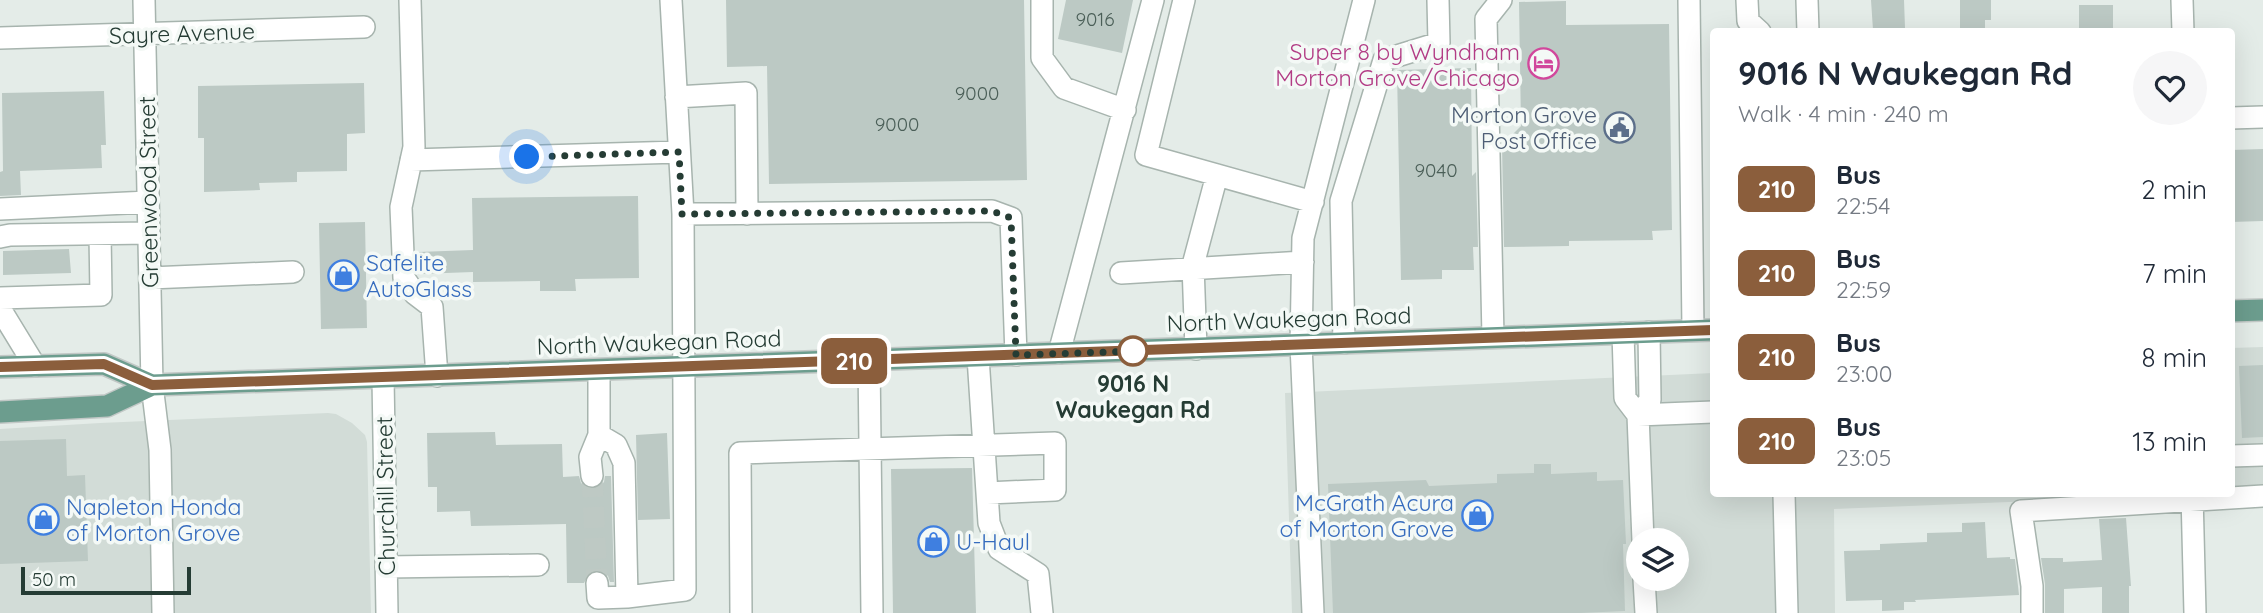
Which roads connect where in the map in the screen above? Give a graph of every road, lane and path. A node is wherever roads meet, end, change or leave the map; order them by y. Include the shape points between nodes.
1 (144, 0) edge
2 (410, 0) edge
3 (671, 0) edge
4 (1042, 0) edge
5 (1153, 0) edge
6 (1184, 0) edge
7 (1364, 0) edge
8 (1438, 0) edge
9 (1501, 0) edge
10 (1689, 0) edge
11 (1747, 0) edge
12 (1807, 0) edge
13 (2182, 0) edge
14 (363, 27) dead end
15 (1756, 28) edge
16 (1808, 28) edge
17 (2183, 28) edge
18 (145, 34) junction
19 (0, 38) edge
20 (676, 97) junction
21 (1125, 110) junction
22 (2263, 117) edge
23 (2235, 118) edge
24 (679, 152) junction
25 (411, 160) junction
26 (1217, 175) junction
27 (148, 202) junction
28 (1313, 202) junction
29 (0, 209) edge
30 (682, 214) junction
31 (747, 214) junction
32 (149, 233) junction
33 (100, 234) junction
34 (0, 237) edge
35 (1303, 262) junction
36 (1193, 269) junction
37 (293, 272) dead end
38 (1121, 273) dead end
39 (150, 278) junction
40 (1, 303) edge
41 (2263, 310) edge
42 (2235, 312) edge
43 (1703, 330) edge
44 (1648, 332) junction
45 (1623, 333) junction
46 (1493, 337) junction
47 (1344, 343) junction
48 (1301, 345) junction
49 (1196, 349) junction
50 (1059, 354) junction
51 (1016, 355) junction
52 (978, 356) junction
53 (869, 360) junction
54 (35, 366) junction
55 (0, 367) edge
56 (682, 367) junction
57 (599, 370) junction
58 (437, 376) junction
59 (383, 378) junction
60 (152, 385) junction
61 (0, 412) edge
62 (1710, 412) edge
63 (1638, 415) junction
64 (599, 435) junction
65 (984, 444) junction
66 (870, 449) junction
67 (2263, 455) edge
68 (2235, 456) edge
69 (592, 476) tunnel mouth
70 (986, 493) junction
71 (2235, 496) edge
72 (2263, 496) edge
73 (1784, 497) edge
74 (2165, 497) edge
75 (2192, 497) edge
76 (2083, 500) edge
77 (1642, 528) edge
78 (538, 565) dead end
79 (386, 568) junction
80 (597, 590) dead end
81 (1645, 591) edge
82 (627, 597) junction
83 (163, 613) edge
84 (387, 613) edge
85 (741, 613) edge
86 (872, 613) edge
87 (1042, 613) edge
88 (1312, 613) edge
89 (1646, 613) edge
90 (1787, 613) edge
91 (2032, 613) edge
92 (2195, 613) edge

1 - 18 street, Greenwood Street
2 - 25 street
3 - 20 street
4 - 21 street via 1042,58 1064,88
5 - 21 street
6 - 26 street via 1146,155
7 - 28 street
8 - 47 street via 1439,43 1384,60 1342,201
9 - 46 street via 1486,19
10 - 43 street
11 - 15 street via 1748,21
12 - 16 street
13 - 17 street
14 - 18 street, Sayre Avenue
18 - 19 street, Sayre Avenue
18 - 27 street, Greenwood Street
20 - 24 street
20 - 31 street via 746,93
21 - 50 street
22 - 23 street
24 - 25 street
24 - 30 street
25 - 58 street via 401,207 404,278 432,307
26 - 28 street
26 - 36 street
27 - 29 street
27 - 32 street, Greenwood Street
28 - 35 street via 1303,238
30 - 31 street
30 - 56 street
31 - 51 street via 992,211 1011,218
32 - 33 street
32 - 39 street, Greenwood Street
33 - 34 street
33 - 40 street via 101,285
35 - 36 street
35 - 48 street
36 - 38 street
36 - 49 street
37 - 39 street
39 - 60 street, Greenwood Street
40 - 54 street
41 - 42 main road
43 - 44 main road, North Waukegan Road
44 - 45 main road, North Waukegan Road
44 - 63 street via 1650,400
45 - 46 main road, North Waukegan Road
45 - 63 street via 1625,398
46 - 47 main road, North Waukegan Road
47 - 48 main road, North Waukegan Road
48 - 49 main road, North Waukegan Road
48 - 88 street
49 - 50 main road, North Waukegan Road
50 - 51 main road, North Waukegan Road
51 - 52 main road, North Waukegan Road
52 - 53 main road, North Waukegan Road
52 - 65 street
53 - 56 main road, North Waukegan Road
53 - 66 street
54 - 55 main road, North Waukegan Road
54 - 60 main road, North Waukegan Road via 104,364
56 - 57 main road, North Waukegan Road
56 - 82 street via 685,590
57 - 58 main road, North Waukegan Road
57 - 64 street
58 - 59 main road, North Waukegan Road
59 - 60 main road, North Waukegan Road
59 - 79 street, Churchill Street
60 - 61 main road, North Waukegan Road via 107,406
60 - 83 street, Greenwood Street via 160,450
62 - 63 street
63 - 77 street
64 - 69 street via 590,457
64 - 82 street via 616,446 624,463
65 - 66 street
65 - 70 street
65 - 70 street via 1055,443 1055,490
66 - 85 street via 740,453
66 - 86 street
67 - 68 street
70 - 87 street via 989,523 999,549 1038,574
71 - 72 street
73 - 90 street
74 - 76 street
75 - 92 street
76 - 91 street via 2021,511
78 - 79 street
79 - 84 street, Churchill Street
80 - 82 street
81 - 89 street

